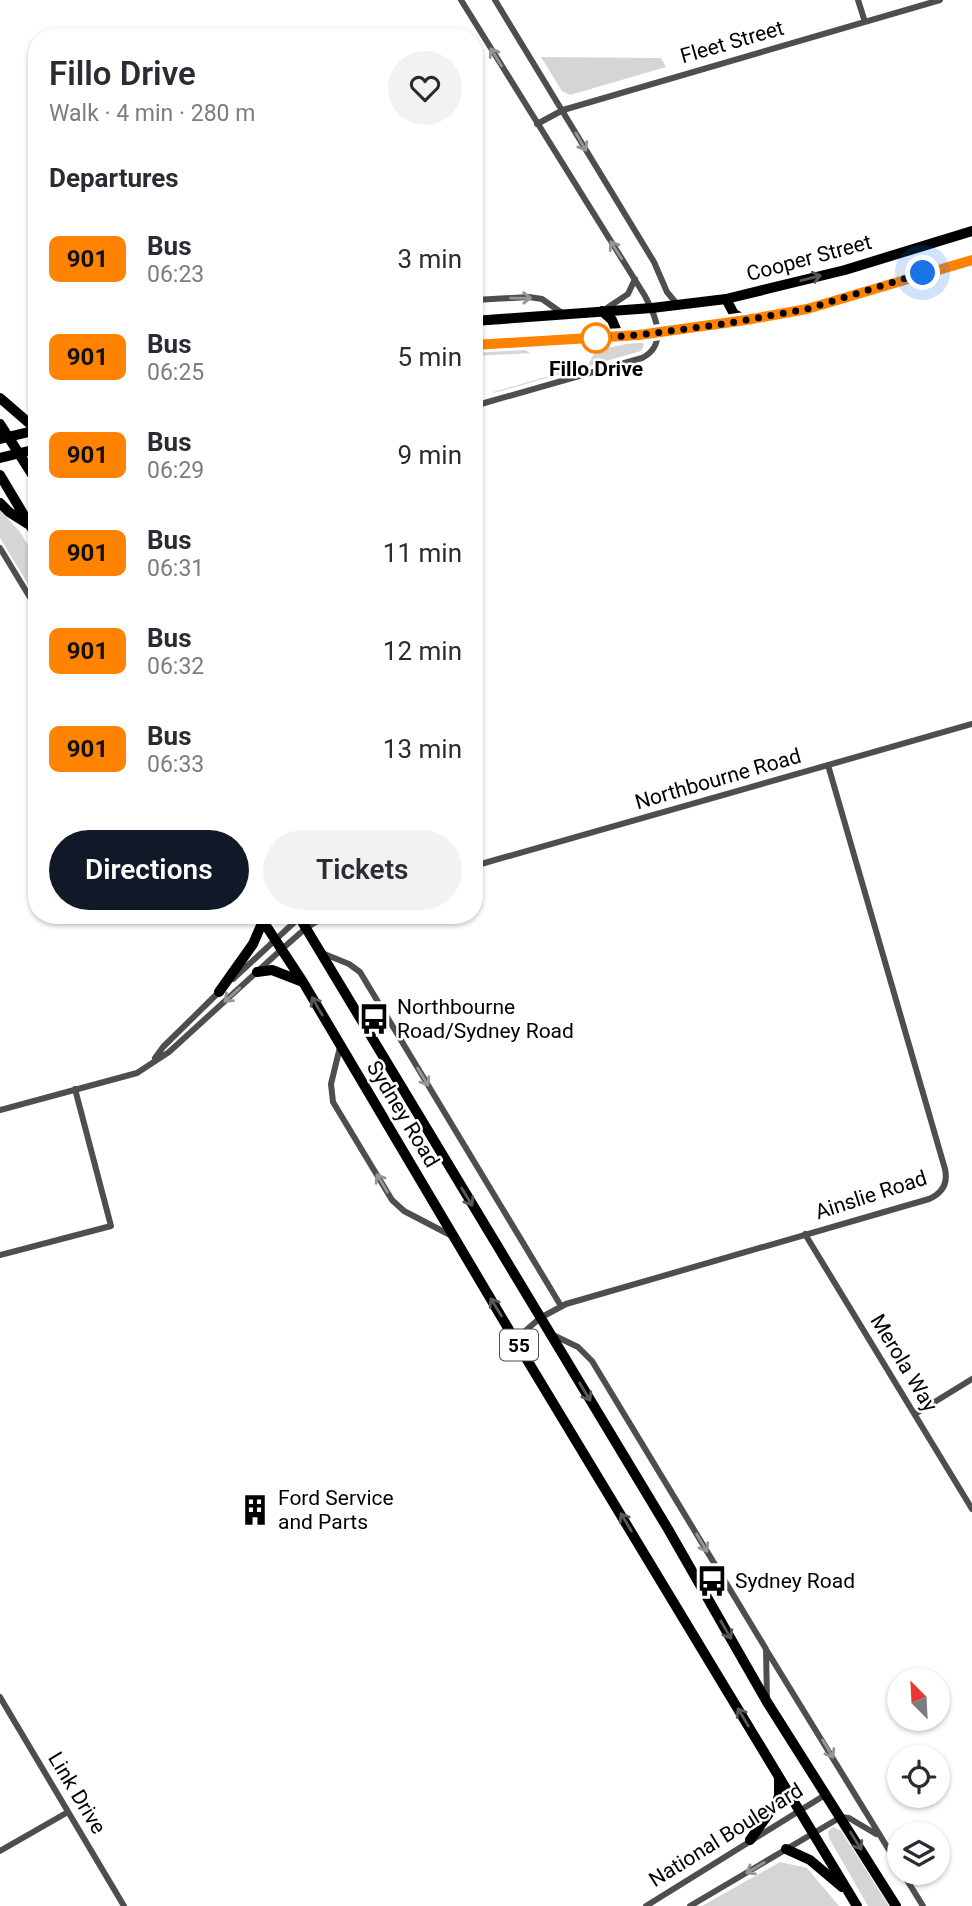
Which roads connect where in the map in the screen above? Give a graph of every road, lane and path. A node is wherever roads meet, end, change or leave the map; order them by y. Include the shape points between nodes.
1 (461, 0) edge
2 (495, 0) edge
3 (858, 0) edge
4 (940, 0) edge
5 (865, 22) junction
6 (478, 28) edge
7 (483, 36) edge
8 (563, 110) junction
9 (537, 124) junction
10 (972, 231) edge
11 (972, 260) edge
12 (635, 279) junction
13 (726, 299) junction
14 (483, 300) edge
15 (678, 304) junction
16 (652, 308) junction
17 (602, 311) junction
18 (563, 314) junction
19 (483, 320) edge
20 (746, 320) junction
21 (657, 332) junction
22 (614, 337) junction
23 (483, 344) edge
24 (0, 398) edge
25 (483, 403) edge
26 (28, 422) edge
27 (0, 425) edge
28 (28, 432) edge
29 (4, 438) edge
30 (28, 451) edge
31 (19, 453) junction
32 (0, 458) edge
33 (28, 468) edge
34 (0, 475) edge
35 (0, 503) edge
36 (28, 522) edge
37 (28, 524) edge
38 (0, 548) edge
39 (28, 594) edge
40 (972, 724) edge
41 (828, 765) junction
42 (483, 863) edge
43 (259, 924) edge
44 (265, 924) edge
45 (294, 924) edge
46 (304, 924) edge
47 (314, 924) edge
48 (306, 929) junction
49 (279, 945) junction
50 (321, 953) junction
51 (257, 972) junction
52 (303, 982) junction
53 (219, 992) junction
54 (340, 1046) junction
55 (152, 1063) junction
56 (75, 1089) junction
57 (0, 1110) edge
58 (805, 1234) junction
59 (454, 1237) junction
60 (0, 1255) edge
61 (561, 1306) junction
62 (540, 1318) junction
63 (550, 1333) junction
64 (515, 1340) junction
65 (972, 1379) edge
66 (915, 1414) junction
67 (972, 1509) edge
68 (766, 1649) junction
69 (0, 1697) edge
70 (767, 1702) junction
71 (778, 1776) junction
72 (825, 1795) junction
73 (800, 1809) junction
74 (68, 1812) junction
75 (841, 1817) junction
76 (813, 1832) junction
77 (881, 1838) junction
78 (750, 1840) junction
79 (887, 1847) edge
80 (786, 1849) junction
81 (0, 1852) edge
82 (910, 1885) edge
83 (849, 1893) junction
84 (124, 1906) edge
85 (646, 1906) edge
86 (690, 1906) edge
87 (857, 1906) edge
88 (896, 1906) edge
89 (923, 1906) edge

6 -> 1 street
2 - 8 street
3 - 5 street
4 - 5 street, Fleet Street
5 - 8 street, Fleet Street
9 -> 7 street
8 - 9 street, Fleet Street
8 -> 15 street
12 -> 9 street
13 -> 10 main road, Cooper Street via 845,270
11 - 20 main road via 807,309
12 - 16 street
12 - 17 street via 628,293
13 - 15 main road, Cooper Street
13 - 20 main road via 734,314
14 -> 18 street via 542,299
15 - 16 main road, Cooper Street
16 - 17 main road, Cooper Street
16 - 21 street
17 - 18 main road, Cooper Street
17 - 22 main road via 616,326
18 - 19 main road, Cooper Street
20 - 21 main road
21 - 22 main road
21 - 25 street via 656,347 642,358
22 - 23 main road
24 - 26 highway
27 - 29 highway
28 - 29 main road
29 - 31 highway
30 - 31 main road
31 - 32 main road
31 - 33 highway
34 - 36 highway
35 - 37 highway
38 - 39 street
40 - 41 street, Northbourne Road
41 - 42 street, Northbourne Road
41 - 58 street, Ainslie Road via 946,1180 929,1199
43 - 53 highway via 253,944
44 - 49 highway, Sydney Road / 55
45 - 49 street
46 - 48 highway, Sydney Road / 55
47 - 48 street
48 - 49 street
48 - 50 highway, Sydney Road / 55
49 - 51 street
49 - 52 highway, Sydney Road / 55
49 - 53 street
50 -> 61 street, Sydney Road via 360,972
50 -> 62 highway, Sydney Road / 55
51 - 52 highway via 272,970
51 -> 55 street
54 -> 52 highway, Sydney Road / 55
53 - 55 street
54 - 59 highway, Sydney Road / 55
59 -> 54 street, Sydney Road via 399,1207 333,1102 331,1084
55 - 56 street via 137,1073
56 - 57 street
56 - 60 street via 111,1226
58 - 61 street, Ainslie Road
58 - 66 street, Merola Way
64 -> 59 highway, Sydney Road / 55
61 - 62 street, Ainslie Road
62 - 63 highway, Sydney Road / 55
62 - 64 street, Ainslie Road
63 -> 68 street, Sydney Road via 593,1361
63 -> 70 highway, Sydney Road / 55
71 -> 64 highway, Sydney Road / 55
65 - 66 street
66 - 67 street, Merola Way
68 - 70 street, Sydney Road
68 -> 77 street, Sydney Road
69 - 74 street, Link Drive
70 - 72 highway, Sydney Road / 55
71 - 73 highway, Sydney Road / 55
71 - 78 highway via 777,1802
72 - 73 street, National Boulevard
72 - 75 highway, Sydney Road / 55
73 - 76 highway, Sydney Road / 55
73 - 78 street, National Boulevard
74 - 81 street
74 - 84 street, Link Drive
75 - 76 street, National Boulevard
75 - 77 street, Sydney Road
75 -> 88 highway, Sydney Road / 55
76 - 80 street, National Boulevard
76 - 83 highway, Sydney Road / 55
77 - 79 street, Sydney Road
78 - 85 street, National Boulevard
80 - 83 highway via 810,1860
80 -> 86 street, National Boulevard
82 - 89 street
83 - 87 highway, Sydney Road / 55

